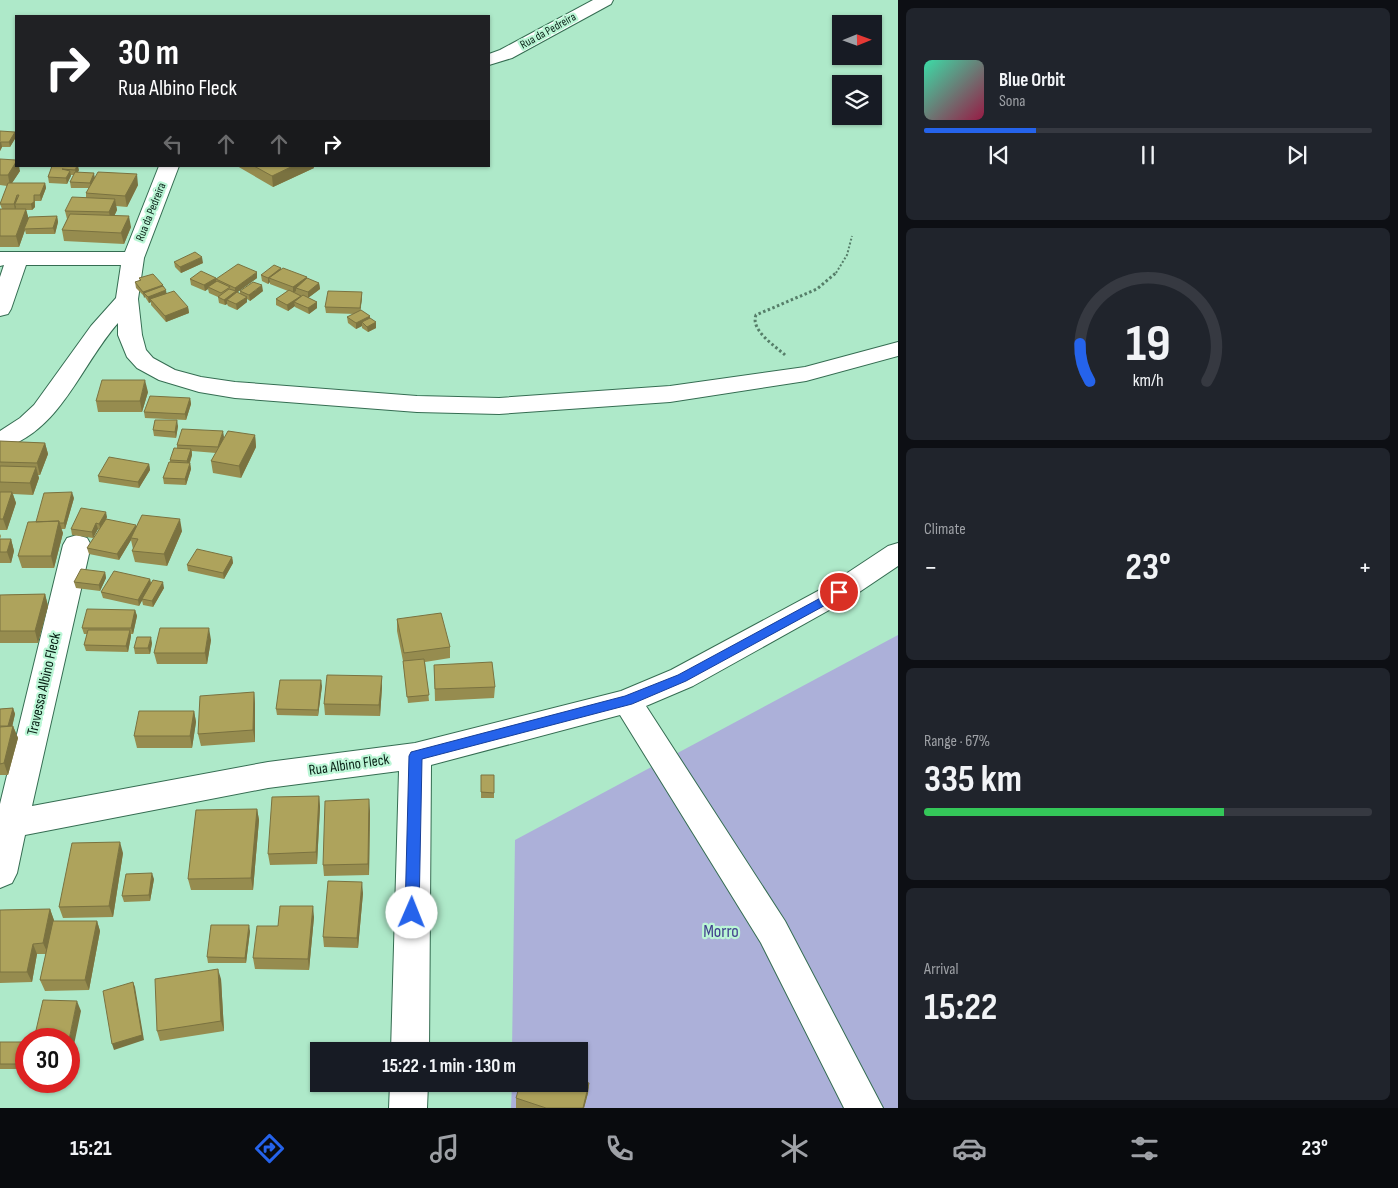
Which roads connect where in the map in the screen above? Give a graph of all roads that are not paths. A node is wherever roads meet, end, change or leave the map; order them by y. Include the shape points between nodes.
1 (605, 0) edge
2 (490, 60) edge
3 (169, 167) edge
4 (133, 258) junction
5 (8, 259) edge
6 (127, 299) junction
7 (0, 309) edge
8 (898, 349) edge
9 (0, 441) edge
10 (77, 544) dead end
11 (898, 553) edge
12 (627, 701) junction
13 (415, 756) junction
14 (6, 825) edge
15 (0, 873) edge
16 (410, 1042) edge
17 (409, 1092) edge
18 (408, 1108) edge
19 (864, 1108) edge

1 - 2 street, Rua da Pedreira
3 - 4 street, Rua da Pedreira
4 - 5 street
4 - 6 street, Rua da Pedreira
5 - 7 street
6 - 8 street, Rua da Pedreira via 135,352 167,375 235,390 417,404 499,406 670,394 806,374
6 - 9 street via 99,330 55,394 13,437
10 - 14 street, Travessa Albino Fleck
11 - 12 street, Rua Albino Fleck via 839,592 682,678
12 - 13 street, Rua Albino Fleck
12 - 19 street via 772,932
13 - 14 street, Rua Albino Fleck via 268,775
13 - 16 street
14 - 15 street, Travessa Albino Fleck
17 - 18 street

